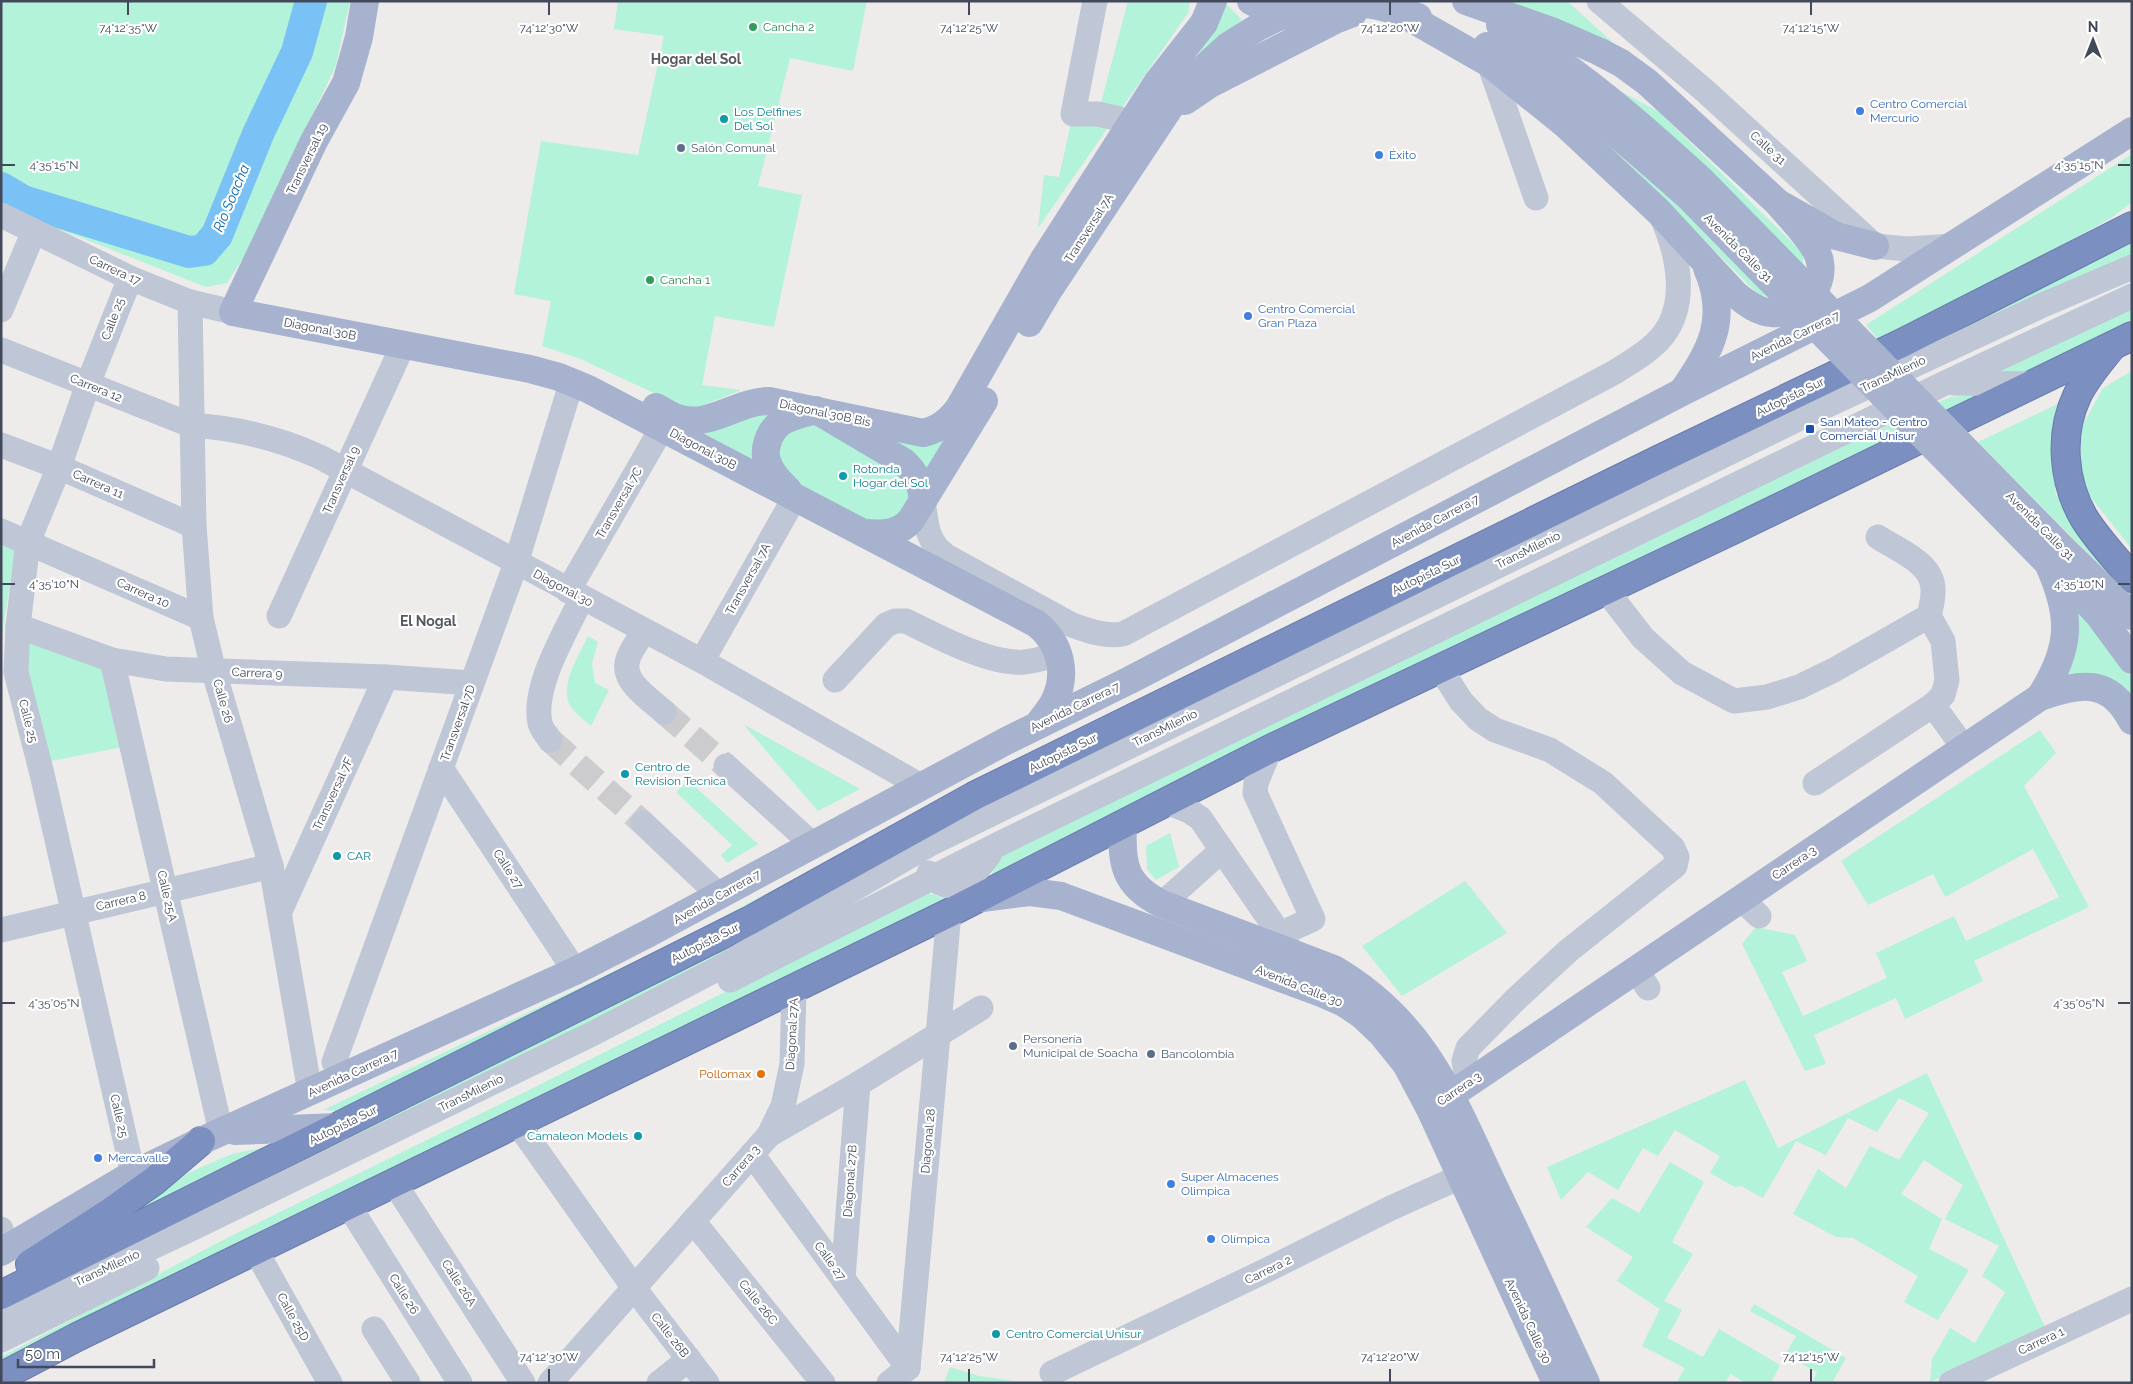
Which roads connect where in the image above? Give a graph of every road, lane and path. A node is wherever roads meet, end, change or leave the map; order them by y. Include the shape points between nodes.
1 (365, 1) edge
2 (1095, 1) edge
3 (1213, 1) edge
4 (1251, 1) edge
5 (1456, 1) edge
6 (1466, 1) edge
7 (1599, 1) edge
8 (1316, 6) edge
9 (1391, 10) junction
10 (1489, 63) junction
11 (1146, 122) junction
12 (2132, 131) edge
13 (1695, 189) junction
14 (1536, 198) dead end
15 (1778, 203) junction
16 (1659, 212) junction
17 (1, 216) edge
18 (2132, 226) edge
19 (34, 231) junction
20 (1875, 246) junction
21 (1953, 246) junction
22 (1704, 262) junction
23 (2132, 267) edge
24 (130, 278) junction
25 (2132, 296) edge
26 (190, 302) junction
27 (237, 304) junction
28 (1, 310) edge
29 (2122, 340) edge
30 (403, 344) junction
31 (1, 350) edge
32 (572, 381) junction
33 (1945, 383) junction
34 (88, 384) junction
35 (2033, 384) junction
36 (1682, 392) junction
37 (816, 410) junction
38 (666, 421) junction
39 (192, 425) junction
40 (923, 433) joint
41 (1, 445) edge
42 (58, 467) junction
43 (345, 471) junction
44 (795, 497) junction
45 (923, 499) junction
46 (194, 526) junction
47 (1, 531) edge
48 (864, 533) junction
49 (1878, 537) dead end
50 (28, 542) junction
51 (2056, 556) junction
52 (516, 563) junction
53 (2132, 578) edge
54 (1606, 590) junction
55 (575, 594) junction
56 (279, 616) dead end
57 (1929, 616) junction
58 (2132, 616) edge
59 (201, 618) junction
60 (18, 626) junction
61 (644, 631) junction
62 (1058, 654) junction
63 (112, 660) junction
64 (2132, 660) edge
65 (702, 661) junction
66 (1440, 668) junction
67 (9, 672) edge
68 (214, 672) junction
69 (386, 677) junction
70 (836, 680) dead end
71 (472, 682) junction
72 (2040, 697) junction
73 (1933, 705) junction
74 (664, 712) tunnel mouth
75 (2132, 721) edge
76 (1037, 726) junction
77 (550, 740) tunnel mouth
78 (1964, 748) junction
79 (1270, 749) junction
80 (726, 766) tunnel mouth
81 (441, 768) junction
82 (1815, 783) dead end
83 (921, 786) junction
84 (1167, 802) junction
85 (643, 822) tunnel mouth
86 (1122, 825) junction
87 (812, 844) junction
88 (930, 844) junction
89 (1222, 850) junction
90 (271, 866) junction
91 (932, 878) junction
92 (165, 891) junction
93 (720, 896) junction
94 (978, 898) junction
95 (1168, 906) junction
96 (280, 911) junction
97 (73, 913) junction
98 (949, 913) junction
99 (1, 930) edge
100 (1163, 934) junction
101 (1287, 945) junction
102 (575, 971) junction
103 (794, 989) junction
104 (981, 1008) dead end
105 (938, 1034) junction
106 (334, 1062) dead end
107 (858, 1084) junction
108 (310, 1092) junction
109 (1450, 1095) junction
110 (518, 1124) junction
111 (338, 1127) junction
112 (769, 1134) junction
113 (211, 1136) junction
114 (752, 1154) junction
115 (1473, 1172) junction
116 (133, 1174) junction
117 (395, 1184) junction
118 (349, 1206) junction
119 (693, 1221) junction
120 (2, 1244) edge
121 (256, 1251) junction
122 (843, 1278) junction
123 (1, 1283) edge
124 (634, 1288) junction
125 (1, 1295) edge
126 (2132, 1300) edge
127 (1, 1318) edge
128 (374, 1329) dead end
129 (1, 1340) edge
130 (689, 1359) junction
131 (1052, 1373) dead end
132 (898, 1375) edge
133 (13, 1376) edge
134 (814, 1379) edge
135 (330, 1383) edge
136 (408, 1383) edge
137 (460, 1383) edge
138 (523, 1383) edge
139 (550, 1383) edge
140 (659, 1383) edge
141 (707, 1383) edge
142 (1556, 1383) edge
143 (1586, 1383) edge
144 (1951, 1383) edge

1 - 27 main road, Transversal 19 via 346,83 314,141
2 - 11 street via 1073,114 1098,114
3 - 11 main road, Transversal 7A via 1204,23 1157,83
4 - 8 main road, Avenida Calle 31 via 1279,12
5 - 13 main road, Avenida Calle 31 via 1554,59 1642,128
6 - 15 main road via 1554,32 1635,72
7 - 20 street, Calle 31 via 1708,85
8 - 9 main road, Avenida Calle 31 via 1349,3
8 - 11 main road, Transversal 7A via 1278,18 1228,46
9 - 10 main road
9 - 11 main road via 1354,13 1335,20 1210,84
9 - 13 main road, Avenida Calle 31 via 1430,20 1523,66 1584,106
10 - 14 street
10 - 16 main road via 1565,124
11 - 40 main road, Transversal 7A via 1044,259 959,408 948,422
11 - 45 main road, Transversal 7A
12 - 21 main road, Avenida Carrera 7
13 - 51 main road, Avenida Calle 31, bridge
15 - 20 main road via 1836,236
15 - 22 main road via 1807,238 1820,261 1817,286 1802,304 1773,314 1760,310 1747,304
16 - 22 main road
16 - 45 street via 1672,244 1678,270 1678,293 1673,317 1664,334 1648,350 1616,372 1123,634 1091,632 1072,625 946,556 931,542
17 - 19 street, Carrera 17
18 - 111 highway, Autopista Sur via 1900,344 974,796 749,921
19 - 24 street, Carrera 17
19 - 28 street
20 - 21 street via 1908,249
21 - 36 main road, Avenida Carrera 7 via 1870,298
22 - 36 main road via 1717,299 1716,325 1698,368
23 - 88 street, TransMilenio via 1800,418
24 - 26 street, Carrera 17
24 - 34 street, Calle 25
25 - 33 street
26 - 27 street, Carrera 17
26 - 39 street, Calle 26
27 - 30 main road, Diagonal 30B
27 - 38 main road, Diagonal 30B via 544,355 585,369
29 - 35 highway
29 - 53 highway via 2087,379 2076,397 2068,424 2065,456 2072,494 2084,518
30 - 32 main road, Diagonal 30B via 530,369
30 - 43 street, Transversal 9
31 - 34 street, Carrera 12
32 - 38 main road, Diagonal 30B
32 - 52 street, Transversal 7D
33 - 35 street
33 - 91 street via 999,844 960,884 949,886
34 - 39 street, Carrera 12
34 - 42 street, Calle 25
35 - 54 highway
36 - 76 main road, Avenida Carrera 7
37 - 38 main road, Diagonal 30B Bis via 758,401 708,418
37 - 40 main road, Diagonal 30B Bis
37 - 44 main road via 784,421 767,443 768,464
37 - 45 main road via 904,462 918,480
38 - 44 main road, Diagonal 30B
38 - 55 street, Transversal 7C
39 - 43 street, Diagonal 30 via 266,436 299,447
39 - 46 street, Calle 26
41 - 42 street, Carrera 11
42 - 46 street, Carrera 11
42 - 50 street, Calle 25
43 - 52 street, Diagonal 30
43 - 56 street, Transversal 9
44 - 48 main road, Diagonal 30B
44 - 65 street, Transversal 7A
45 - 48 main road via 904,528 884,534
46 - 59 street, Calle 26
47 - 50 street, Carrera 10
48 - 62 main road, Diagonal 30B via 1038,624 1048,632
49 - 57 street via 1922,565 1930,577 1934,591
50 - 59 street, Carrera 10
50 - 60 street, Calle 25
51 - 58 main road, Avenida Calle 31
51 - 64 main road, Avenida Calle 31
51 - 72 main road, Carrera 3 via 2066,620 2065,640 2060,660
52 - 55 street, Diagonal 30
52 - 71 street, Transversal 7D
54 - 57 street via 1643,638 1682,673 1734,701 1766,697 1799,687
54 - 66 highway
55 - 61 street, Diagonal 30
55 - 77 street, Transversal 7C via 538,702 540,725
57 - 73 street via 1943,642 1947,680 1943,695
59 - 68 street, Calle 26
60 - 63 street, Carrera 9
60 - 67 street, Calle 25
61 - 65 street, Diagonal 30
61 - 74 street via 627,660 627,672 632,683
62 - 70 street via 1013,662 974,652 906,621 894,621 879,631
62 - 76 main road, Diagonal 30B via 1062,668 1058,693 1054,704
63 - 68 street, Carrera 9 via 166,669
63 - 92 street, Calle 25A
65 - 83 street, Diagonal 30
66 - 79 highway
66 - 109 street via 1461,701 1478,719 1495,730 1550,750 1603,783 1673,848 1677,861 1675,866 1568,951 1514,1000 1468,1048
67 - 97 street, Calle 25
68 - 69 street, Carrera 9
68 - 90 street, Calle 26
69 - 71 street, Carrera 9
69 - 96 street, Transversal 7F
71 - 81 street, Transversal 7D
72 - 75 main road via 2072,687 2095,688 2116,698
72 - 78 main road, Carrera 3
73 - 78 street
73 - 82 street
76 - 83 main road, Avenida Carrera 7
78 - 109 main road, Carrera 3 via 1750,907 1642,979
79 - 84 highway
79 - 101 street via 1255,793 1313,919 1291,929
80 - 87 street
81 - 102 street, Calle 27
81 - 106 street, Transversal 7D
83 - 87 main road, Avenida Carrera 7
84 - 86 highway
84 - 89 street via 1200,818
85 - 93 street
86 - 94 highway
86 - 95 main road, Avenida Calle 30 via 1122,855 1128,873 1147,897
87 - 93 main road, Avenida Carrera 7
88 - 91 street via 926,868
88 - 127 street, TransMilenio via 722,966 594,1033
89 - 95 street
89 - 101 street
90 - 92 street, Carrera 8
90 - 96 street, Calle 26
91 - 129 street, TransMilenio via 421,1136
92 - 97 street, Carrera 8
92 - 113 street, Calle 25A
93 - 102 main road, Avenida Carrera 7
94 - 98 highway
94 - 100 main road, Avenida Calle 30 via 1046,892
95 - 100 main road via 1175,923
95 - 101 main road, Avenida Calle 30
96 - 108 street, Calle 26
97 - 99 street, Carrera 8
97 - 116 street, Calle 25
98 - 103 highway
98 - 105 street, Diagonal 28
100 - 109 main road, Avenida Calle 30 via 1344,1003
101 - 109 main road, Avenida Calle 30 via 1334,968 1377,998 1416,1039
102 - 108 main road, Avenida Carrera 7
103 - 110 highway
103 - 112 street, Diagonal 27A via 792,1064 783,1106
104 - 105 street, Carrera 3
105 - 107 street, Carrera 3
105 - 132 street, Diagonal 28
107 - 112 street, Carrera 3
107 - 122 street, Diagonal 27B
108 - 113 main road, Avenida Carrera 7
109 - 115 main road, Avenida Calle 30
110 - 117 highway
110 - 124 street, Calle 26B
111 - 113 main road
111 - 125 highway, Autopista Sur
112 - 114 street, Carrera 3
113 - 116 main road, Avenida Carrera 7
113 - 123 highway via 147,1186
114 - 119 street, Carrera 3
114 - 122 street, Calle 27
115 - 131 street, Carrera 2 via 1391,1208
115 - 142 main road, Avenida Calle 30
115 - 143 main road, Avenida Calle 30
116 - 120 main road, Avenida Carrera 7
117 - 118 highway
117 - 138 street, Calle 26A
118 - 121 highway
118 - 137 street, Calle 26
119 - 124 street, Carrera 3
119 - 134 street, Calle 26C
121 - 133 highway via 77,1337
121 - 135 street, Calle 25D
122 - 132 street, Calle 27
124 - 130 street, Calle 26B
124 - 139 street, Carrera 3
126 - 144 street, Carrera 1
128 - 136 street
130 - 140 street
130 - 141 street, Calle 26B

